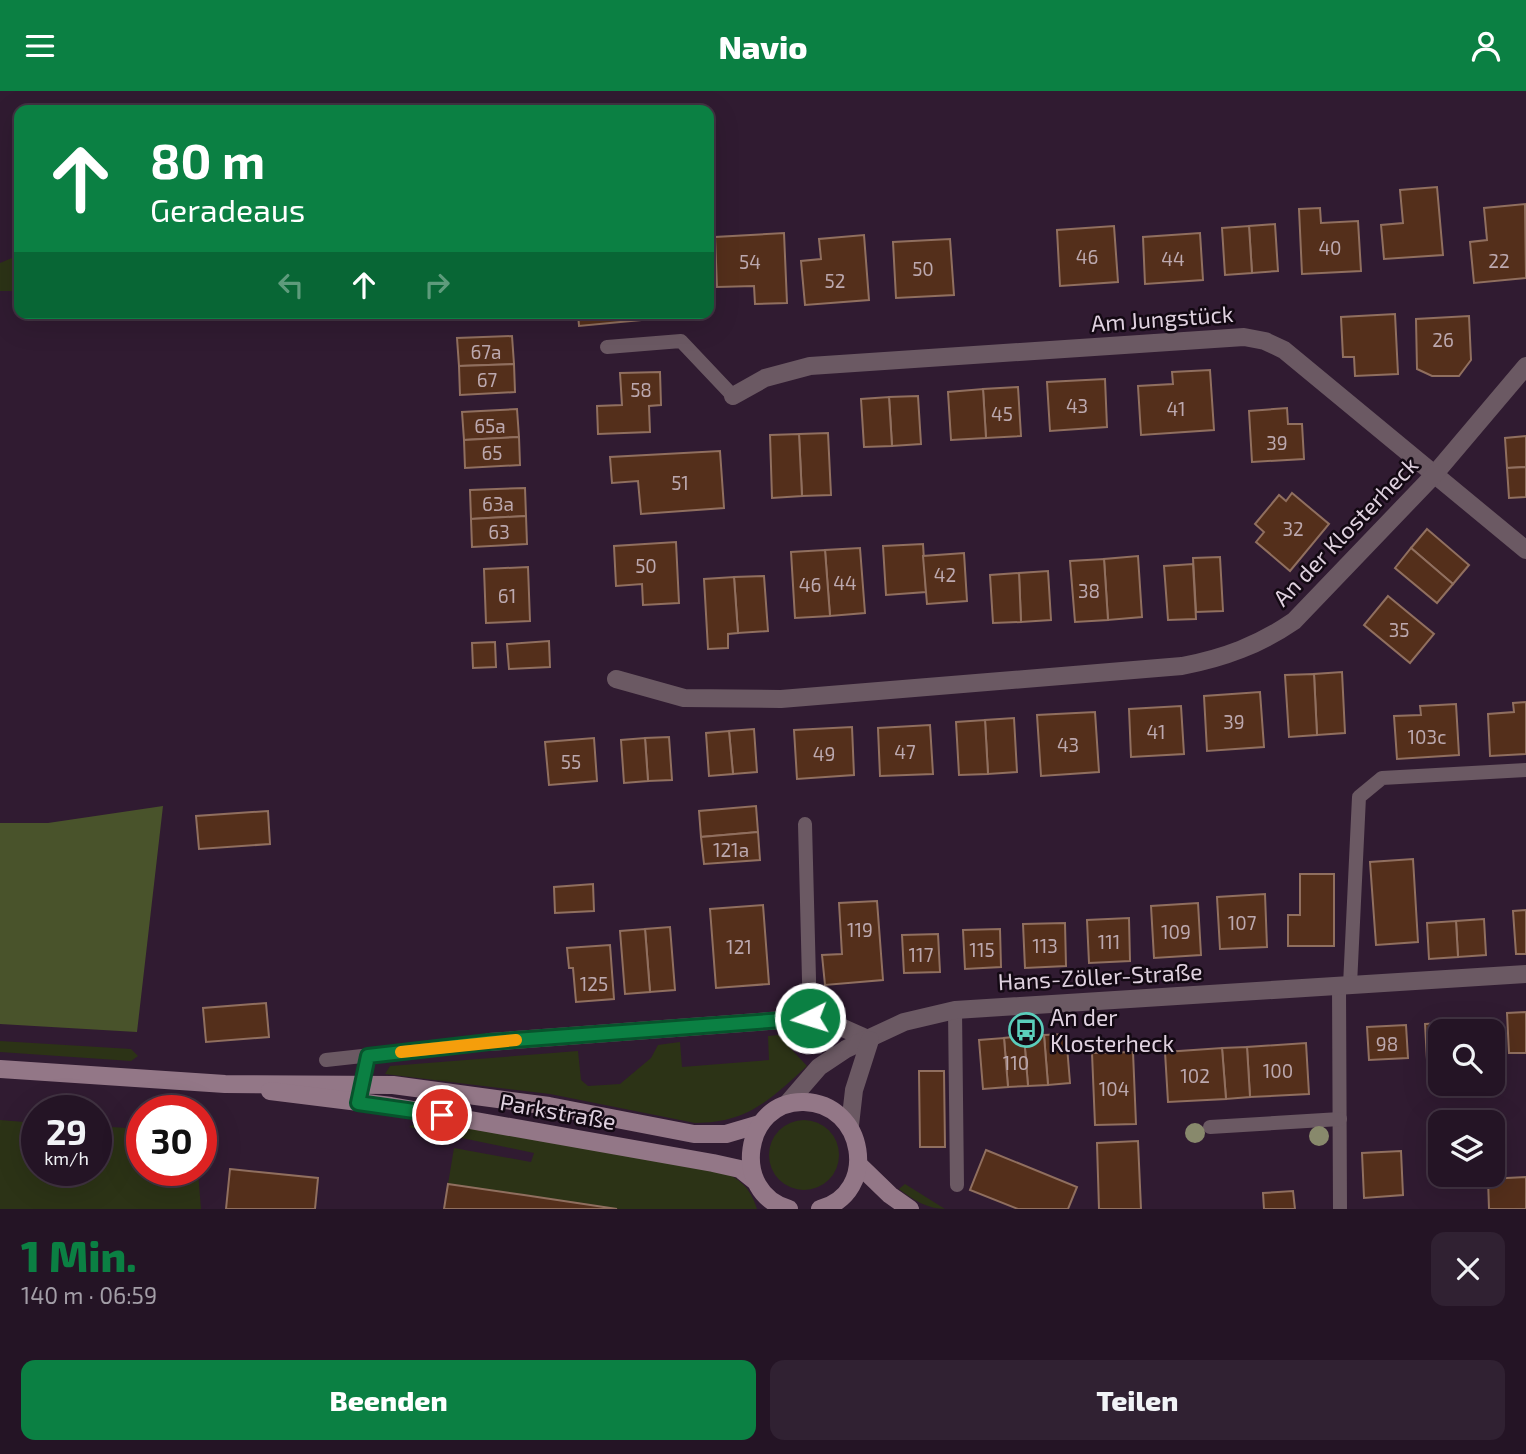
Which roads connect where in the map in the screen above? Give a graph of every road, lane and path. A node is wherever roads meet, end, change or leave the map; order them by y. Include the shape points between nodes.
1 (607, 347) dead end
2 (1526, 366) edge
3 (733, 396) joint
4 (1433, 476) junction
5 (1526, 550) edge
6 (617, 679) dead end
7 (1526, 770) edge
8 (805, 824) dead end
9 (1526, 974) edge
10 (1345, 986) junction
11 (955, 1010) junction
12 (810, 1018) junction
13 (870, 1040) junction
14 (489, 1042) joint
15 (368, 1056) junction
16 (326, 1060) dead end
17 (0, 1069) edge
18 (225, 1084) junction
19 (360, 1084) junction
20 (358, 1103) junction
21 (787, 1104) junction
22 (1340, 1119) junction
23 (760, 1124) junction
24 (850, 1125) junction
25 (1210, 1127) dead end
26 (859, 1164) junction
27 (755, 1181) junction
28 (957, 1185) dead end
29 (785, 1209) edge
30 (825, 1209) edge
31 (910, 1209) edge
32 (1340, 1209) edge

1 - 3 lane via 681,341
2 - 4 street, An der Klosterheck
3 - 4 street, Am Jungstück via 765,378 810,366 1244,337 1284,351
4 - 5 street, Am Jungstück
4 - 6 street, An der Klosterheck via 1294,621 1270,638 1210,660 781,699 684,698
7 - 10 lane via 1382,778 1359,797
8 - 12 lane
9 - 10 street, Hans-Zöller-Straße
10 - 11 street, Hans-Zöller-Straße
10 - 22 lane
11 - 13 street, Hans-Zöller-Straße via 904,1022
11 - 28 lane
12 - 13 street
12 - 14 street
13 - 21 street, Hans-Zöller-Straße via 819,1067
13 - 24 street via 854,1090
14 - 15 lane
15 - 16 lane
15 - 19 lane
17 - 18 main road, Parkstraße
18 - 19 main road, Parkstraße
18 - 20 main road, Parkstraße
19 - 20 lane
19 - 23 main road, Parkstraße via 550,1106 694,1134 726,1134
20 - 27 main road, Parkstraße via 713,1163 740,1169
21 - 23 main road
21 - 24 main road via 822,1105
22 - 25 lane
22 - 32 lane
23 - 27 main road via 750,1151
24 - 26 main road
26 - 30 main road via 844,1195
26 - 31 main road
27 - 29 main road, Parkstraße via 767,1197

